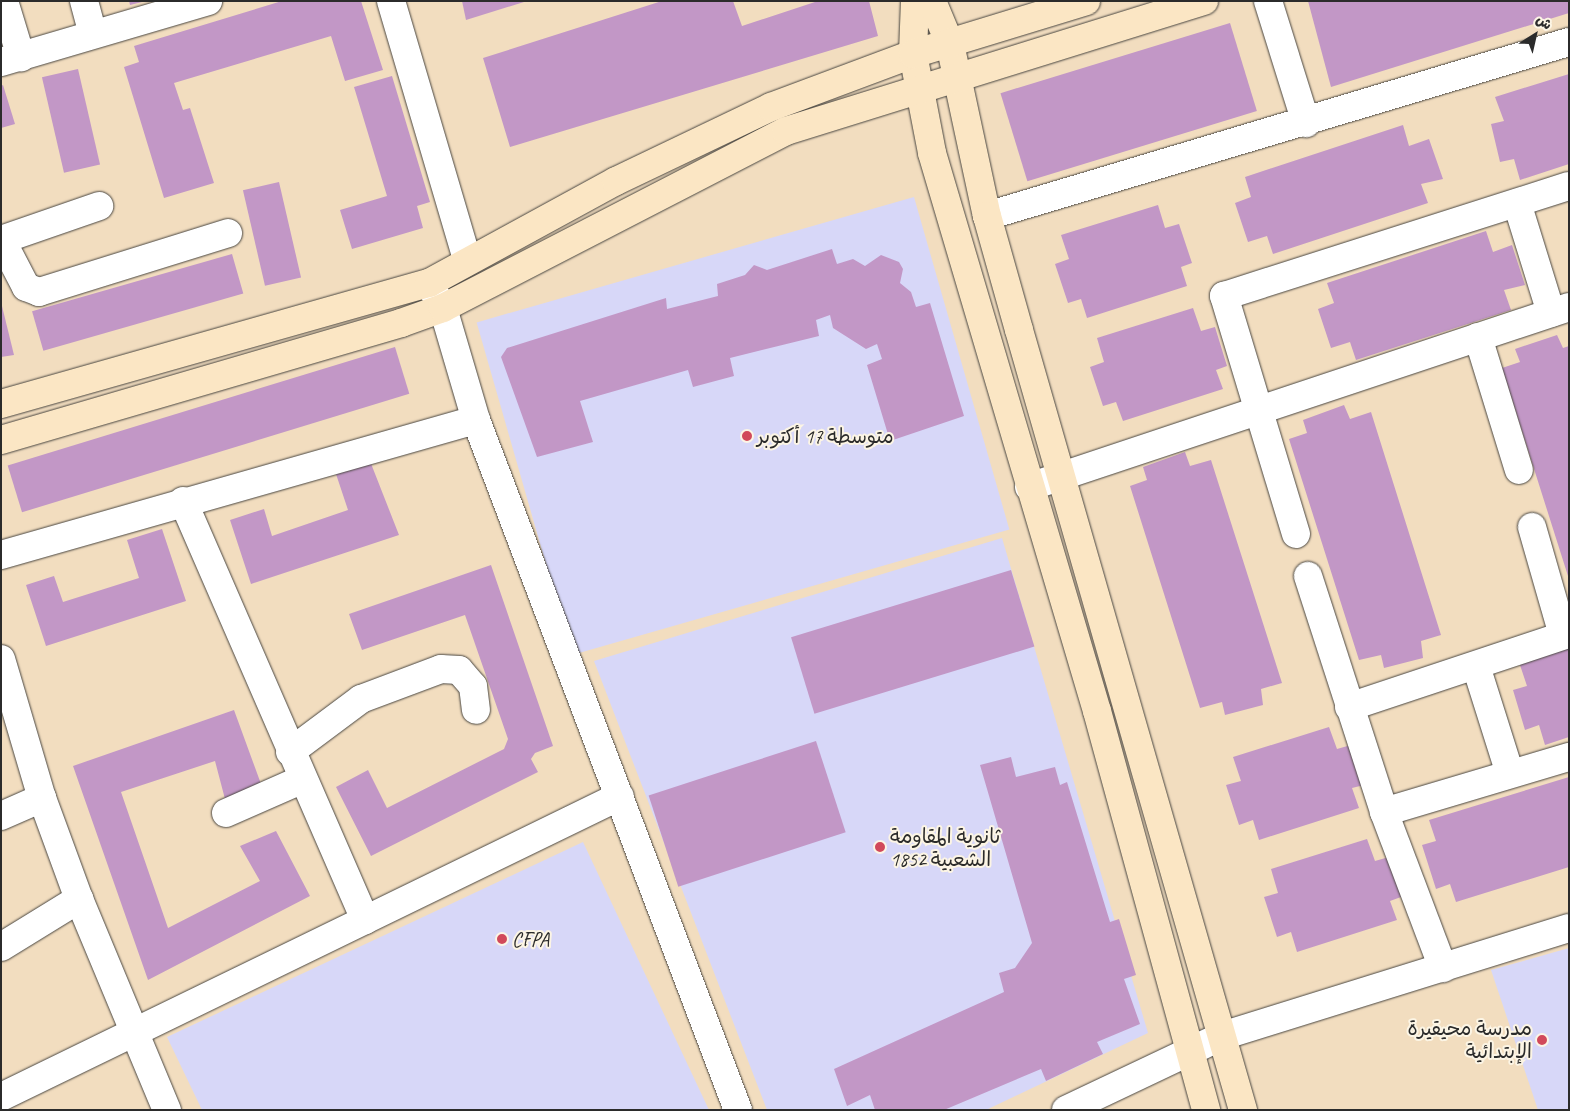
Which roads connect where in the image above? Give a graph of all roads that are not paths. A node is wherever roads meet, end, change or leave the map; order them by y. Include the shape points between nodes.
1 (4, 1) edge
2 (84, 1) edge
3 (208, 1) edge
4 (391, 1) edge
5 (915, 1) edge
6 (932, 1) edge
7 (1086, 1) edge
8 (1204, 1) edge
9 (1268, 1) edge
10 (94, 34) junction
11 (1569, 42) edge
12 (950, 44) junction
13 (912, 54) junction
14 (11, 60) edge
15 (957, 82) junction
16 (917, 92) junction
17 (1306, 123) junction
18 (1569, 186) edge
19 (1517, 203) junction
20 (99, 206) dead end
21 (987, 216) junction
22 (228, 233) dead end
23 (1, 240) edge
24 (467, 259) junction
25 (429, 284) junction
26 (443, 308) junction
27 (1560, 310) edge
28 (1478, 337) junction
29 (1, 404) edge
30 (1258, 412) junction
31 (476, 420) junction
32 (1, 440) edge
33 (1519, 470) dead end
34 (1063, 478) junction
35 (1029, 487) junction
36 (183, 501) junction
37 (1532, 527) dead end
38 (1296, 534) dead end
39 (1, 555) edge
40 (1308, 576) dead end
41 (1566, 634) edge
42 (1, 658) edge
43 (1476, 666) junction
44 (1349, 707) junction
45 (476, 710) dead end
46 (290, 752) junction
47 (1569, 757) edge
48 (1510, 774) junction
49 (303, 780) junction
50 (620, 796) junction
51 (42, 798) junction
52 (1384, 812) junction
53 (226, 813) dead end
54 (1, 816) edge
55 (79, 899) junction
56 (365, 920) junction
57 (1569, 928) edge
58 (1, 947) edge
59 (1443, 968) junction
60 (132, 1030) junction
61 (1222, 1036) junction
62 (1190, 1050) junction
63 (1, 1097) edge
64 (167, 1110) edge
65 (738, 1110) edge
66 (1066, 1110) edge
67 (1206, 1110) edge
68 (1243, 1110) edge

1 - 14 street
2 - 10 street
3 - 10 street
4 - 24 street
5 - 13 street
6 - 12 street
7 - 12 street
8 - 15 street via 1001,64
9 - 17 street
10 - 14 street
11 - 17 street
12 - 13 street
12 - 15 street
13 - 16 street
13 - 24 street via 770,107
15 - 16 street
15 - 21 street
16 - 26 street via 749,147
16 - 35 street
17 - 21 street
18 - 19 street
19 - 27 street
19 - 30 street via 1224,296
20 - 23 street
21 - 34 street
22 - 23 street via 39,292 26,287
24 - 25 street
25 - 26 street
25 - 29 street
26 - 31 street
26 - 32 street
27 - 28 street
28 - 30 street
28 - 33 street
30 - 34 street
30 - 38 street
31 - 36 street
31 - 50 street
34 - 35 street
34 - 61 street
35 - 62 street via 1100,720
36 - 39 street
36 - 46 street
37 - 41 street
40 - 44 street
41 - 43 street
42 - 51 street
43 - 44 street
43 - 48 street
44 - 52 street
45 - 46 street via 477,697 459,670 441,669 361,699
46 - 49 street
47 - 48 street
48 - 52 street
49 - 53 street
49 - 56 street
50 - 56 street
50 - 65 street
51 - 54 street
51 - 55 street
52 - 59 street
55 - 58 street
55 - 60 street
56 - 60 street
57 - 59 street
59 - 61 street
60 - 63 street
60 - 64 street
61 - 62 street
61 - 68 street
62 - 66 street
62 - 67 street

